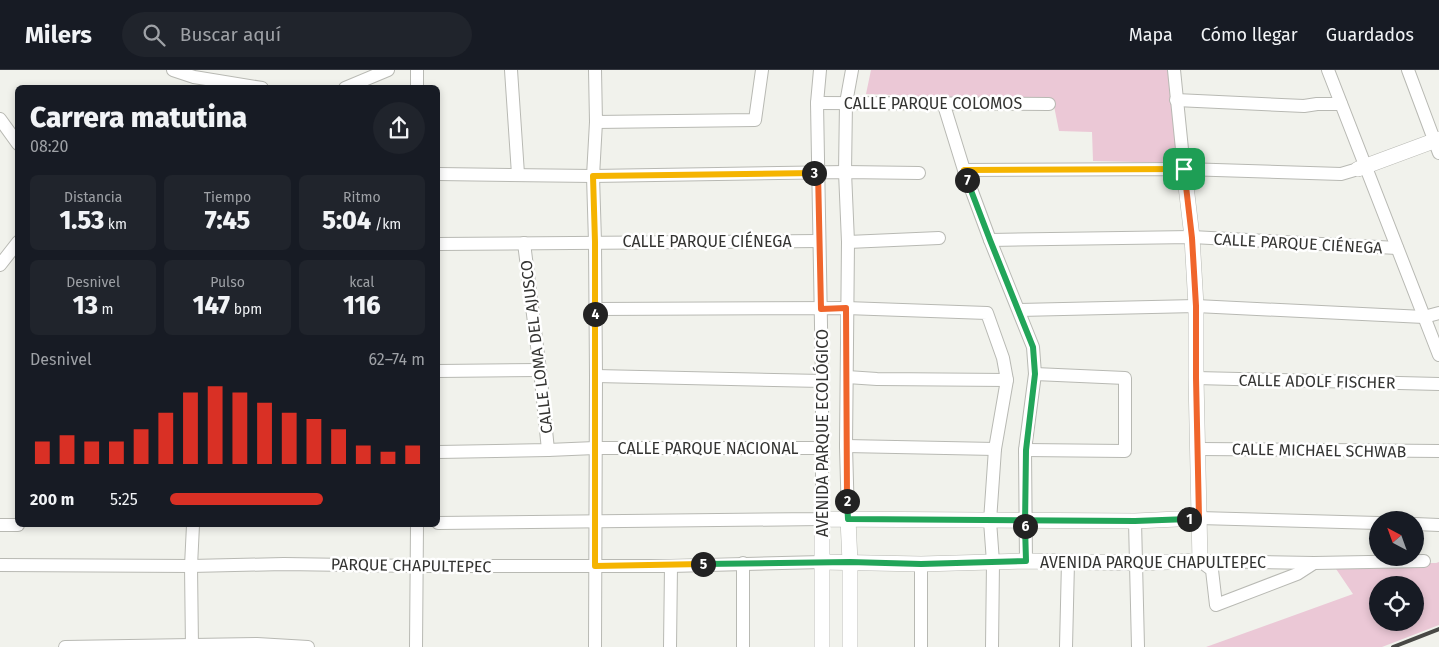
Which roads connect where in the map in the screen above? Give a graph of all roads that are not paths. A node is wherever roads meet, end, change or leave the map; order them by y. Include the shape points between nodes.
1 (173, 70) edge
2 (388, 70) edge
3 (417, 70) edge
4 (511, 70) edge
5 (595, 70) edge
6 (762, 70) edge
7 (820, 70) edge
8 (852, 70) edge
9 (1174, 70) edge
10 (1328, 70) edge
11 (1408, 70) edge
12 (194, 78) edge
13 (242, 85) edge
14 (352, 85) edge
15 (417, 85) edge
16 (1176, 100) junction
17 (942, 102) junction
18 (817, 103) junction
19 (846, 103) junction
20 (1049, 104) dead end
21 (1341, 104) junction
22 (0, 119) edge
23 (596, 122) junction
24 (5, 133) edge
25 (15, 141) edge
26 (1437, 145) edge
27 (1361, 168) junction
28 (1184, 169) junction
29 (964, 170) junction
30 (818, 172) junction
31 (845, 172) junction
32 (919, 173) dead end
33 (440, 174) edge
34 (518, 174) junction
35 (593, 176) junction
36 (939, 238) dead end
37 (1192, 238) junction
38 (990, 240) junction
39 (819, 241) junction
40 (595, 242) junction
41 (848, 242) junction
42 (524, 243) junction
43 (440, 244) edge
44 (15, 246) edge
45 (1397, 248) junction
46 (0, 264) edge
47 (1196, 306) junction
48 (846, 308) junction
49 (595, 309) junction
50 (821, 309) junction
51 (1019, 310) junction
52 (1439, 313) edge
53 (1424, 317) junction
54 (1439, 355) edge
55 (540, 370) junction
56 (440, 371) edge
57 (1035, 374) junction
58 (596, 376) junction
59 (847, 377) junction
60 (1196, 378) junction
61 (1007, 380) junction
62 (822, 381) junction
63 (1439, 384) edge
64 (846, 446) junction
65 (595, 448) junction
66 (821, 448) junction
67 (995, 449) junction
68 (1198, 449) junction
69 (548, 450) junction
70 (1026, 450) junction
71 (1439, 451) edge
72 (440, 452) edge
73 (1199, 518) junction
74 (848, 519) junction
75 (822, 520) junction
76 (1025, 520) junction
77 (594, 521) junction
78 (990, 521) junction
79 (1135, 521) junction
80 (440, 522) edge
81 (1369, 523) edge
82 (1424, 524) edge
83 (0, 525) edge
84 (15, 525) edge
85 (1439, 525) edge
86 (192, 527) edge
87 (417, 527) edge
88 (1026, 561) junction
89 (1200, 561) junction
90 (822, 562) junction
91 (850, 562) junction
92 (992, 562) junction
93 (1068, 562) junction
94 (1369, 562) edge
95 (743, 563) junction
96 (1136, 563) junction
97 (1314, 563) junction
98 (921, 564) junction
99 (0, 565) edge
100 (191, 566) junction
101 (416, 566) junction
102 (595, 566) junction
103 (672, 566) junction
104 (192, 646) edge
105 (257, 646) edge
106 (65, 647) edge
107 (308, 647) edge
108 (416, 647) edge
109 (595, 647) edge
110 (670, 647) edge
111 (743, 647) edge
112 (822, 647) edge
113 (850, 647) edge
114 (921, 647) edge
115 (992, 647) edge
116 (1066, 647) edge
117 (1138, 647) edge

1 - 12 street
2 - 14 street
3 - 15 street
4 - 34 street
5 - 23 street
6 - 23 street via 755,120
7 - 18 street, AVENIDA PARQUE ECOLÓGICO
8 - 19 street, AVENIDA PARQUE ECOLÓGICO
9 - 16 street
10 - 21 street
11 - 26 street
12 - 13 street
16 - 21 street via 1304,106
16 - 28 street
17 - 19 street, CALLE PARQUE COLOMOS
17 - 20 street, CALLE PARQUE COLOMOS
17 - 29 street
18 - 19 street, CALLE PARQUE COLOMOS
18 - 30 street, AVENIDA PARQUE ECOLÓGICO
19 - 31 street, AVENIDA PARQUE ECOLÓGICO
21 - 27 street
22 - 24 street
23 - 35 street
24 - 25 street
26 - 27 street
27 - 28 street via 1341,174
27 - 45 street
28 - 29 street
28 - 37 street
29 - 38 street
30 - 31 street
30 - 35 street
30 - 39 street, AVENIDA PARQUE ECOLÓGICO
31 - 32 street
31 - 41 street, AVENIDA PARQUE ECOLÓGICO
33 - 34 street
34 - 35 street
35 - 40 street
36 - 41 street
37 - 38 street, CALLE PARQUE CIÉNEGA
37 - 45 street, CALLE PARQUE CIÉNEGA
37 - 47 street
38 - 51 street
39 - 40 street, CALLE PARQUE CIÉNEGA
39 - 50 street, AVENIDA PARQUE ECOLÓGICO
40 - 42 street, CALLE PARQUE CIÉNEGA
40 - 49 street
41 - 48 street, AVENIDA PARQUE ECOLÓGICO
42 - 43 street, CALLE PARQUE CIÉNEGA
42 - 55 street, CALLE LOMA DEL AJUSCO
44 - 46 street
45 - 53 street
47 - 51 street
47 - 53 street
47 - 60 street
48 - 50 street
48 - 59 street, AVENIDA PARQUE ECOLÓGICO
48 - 61 street via 987,312
49 - 50 street
49 - 58 street
50 - 62 street, AVENIDA PARQUE ECOLÓGICO
51 - 57 street via 1033,347
52 - 53 street
53 - 54 street
55 - 56 street
55 - 69 street, CALLE LOMA DEL AJUSCO
57 - 70 street
57 - 70 street via 1125,378 1125,451
58 - 62 street
58 - 65 street
59 - 61 street
59 - 64 street, AVENIDA PARQUE ECOLÓGICO
60 - 63 street, CALLE ADOLF FISCHER
60 - 68 street
61 - 67 street
62 - 66 street, AVENIDA PARQUE ECOLÓGICO
64 - 67 street
64 - 74 street, AVENIDA PARQUE ECOLÓGICO
65 - 66 street, CALLE PARQUE NACIONAL
65 - 69 street, CALLE PARQUE NACIONAL
65 - 77 street
66 - 75 street, AVENIDA PARQUE ECOLÓGICO
67 - 78 street
68 - 71 street, CALLE MICHAEL SCHWAB
68 - 73 street
69 - 72 street, CALLE PARQUE NACIONAL
70 - 76 street
73 - 79 street
73 - 81 street
73 - 89 street
74 - 75 street
74 - 78 street
74 - 91 street, AVENIDA PARQUE ECOLÓGICO
75 - 77 street
75 - 90 street, AVENIDA PARQUE ECOLÓGICO
76 - 78 street
76 - 79 street
76 - 88 street
77 - 80 street
77 - 102 street
78 - 92 street
79 - 96 street
82 - 85 street
83 - 84 street
86 - 100 street
87 - 101 street
88 - 92 street, AVENIDA PARQUE CHAPULTEPEC
88 - 93 street, AVENIDA PARQUE CHAPULTEPEC
89 - 96 street, AVENIDA PARQUE CHAPULTEPEC
89 - 97 street, AVENIDA PARQUE CHAPULTEPEC
89 - 97 street via 1212,570 1216,605 1297,574
90 - 91 street, AVENIDA PARQUE CHAPULTEPEC
90 - 95 street, PARQUE CHAPULTEPEC
90 - 112 street, AVENIDA PARQUE ECOLÓGICO
91 - 98 street, AVENIDA PARQUE CHAPULTEPEC
91 - 113 street, AVENIDA PARQUE ECOLÓGICO
92 - 98 street, AVENIDA PARQUE CHAPULTEPEC
92 - 115 street
93 - 96 street, AVENIDA PARQUE CHAPULTEPEC
93 - 116 street
94 - 97 street, AVENIDA PARQUE CHAPULTEPEC
95 - 103 street, PARQUE CHAPULTEPEC
95 - 111 street
96 - 117 street
98 - 114 street
99 - 100 street, PARQUE CHAPULTEPEC
100 - 101 street, PARQUE CHAPULTEPEC
100 - 104 street
101 - 102 street, PARQUE CHAPULTEPEC
101 - 108 street
102 - 103 street, PARQUE CHAPULTEPEC
102 - 109 street
103 - 110 street
104 - 105 street
104 - 106 street
105 - 107 street

